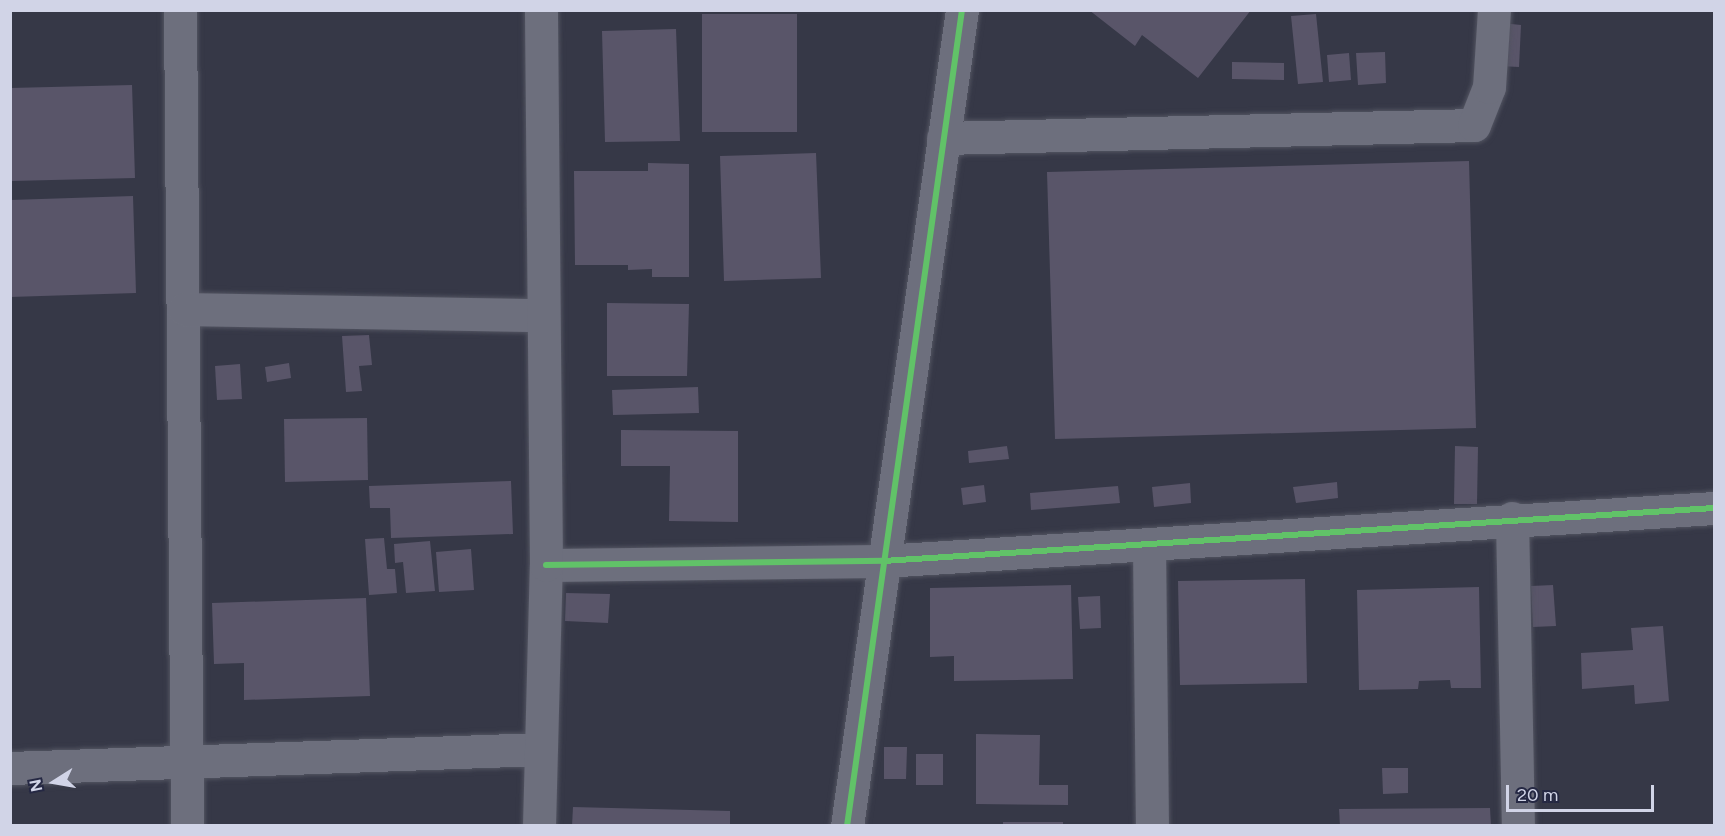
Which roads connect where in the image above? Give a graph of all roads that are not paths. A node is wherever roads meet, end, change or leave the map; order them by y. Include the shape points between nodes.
1 (180, 10) edge
2 (541, 10) edge
3 (962, 10) edge
4 (1494, 10) edge
5 (943, 138) junction
6 (184, 309) junction
7 (541, 315) junction
8 (1714, 508) edge
9 (1512, 518) junction
10 (1149, 544) junction
11 (883, 561) junction
12 (546, 565) junction
13 (541, 749) junction
14 (188, 764) junction
15 (10, 768) edge
16 (187, 825) edge
17 (539, 825) edge
18 (847, 825) edge
19 (1152, 825) edge
20 (1518, 825) edge

1 - 6 street
2 - 7 street
3 - 5 street
4 - 5 street via 1489,87 1474,125
5 - 11 street
6 - 7 street
6 - 14 street
7 - 12 street
8 - 9 street
9 - 10 street
9 - 20 street
10 - 11 street
10 - 19 street
11 - 12 street
11 - 18 street
12 - 13 street
13 - 14 street
13 - 17 street
14 - 15 street
14 - 16 street

